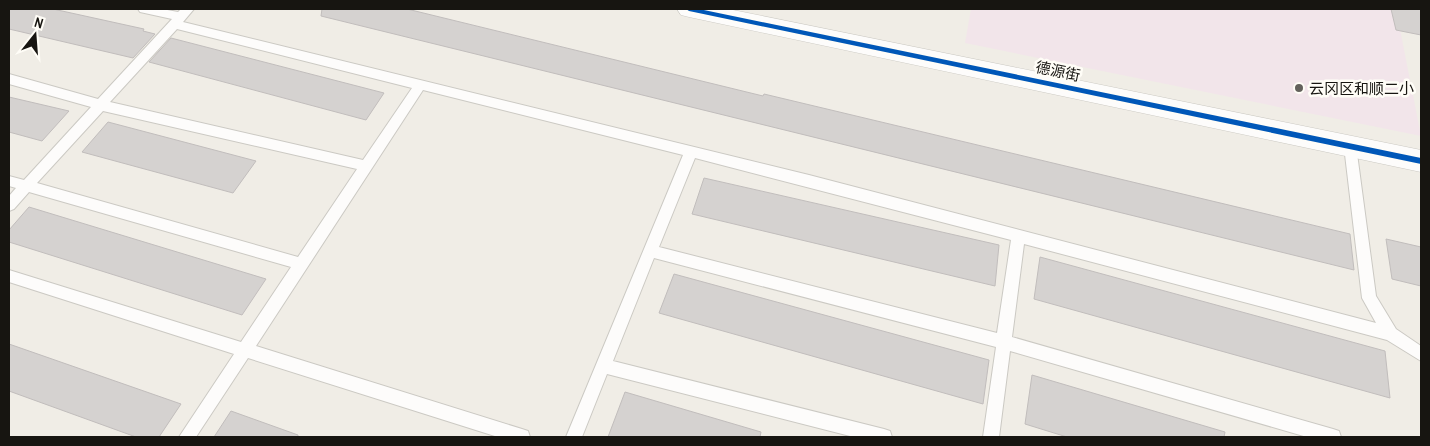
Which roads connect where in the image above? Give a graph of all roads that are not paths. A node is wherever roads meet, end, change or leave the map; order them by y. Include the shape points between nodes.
1 (144, 9) edge
2 (689, 9) edge
3 (181, 17) edge
4 (9, 78) edge
5 (420, 85) junction
6 (100, 105) junction
7 (1350, 146) junction
8 (691, 152) junction
9 (1421, 161) edge
10 (366, 166) junction
11 (9, 181) edge
12 (26, 186) junction
13 (9, 205) edge
14 (1018, 236) junction
15 (651, 250) junction
16 (301, 264) junction
17 (9, 276) edge
18 (1391, 334) junction
19 (1004, 342) junction
20 (245, 350) junction
21 (1421, 354) edge
22 (604, 366) junction
23 (187, 437) edge
24 (522, 437) edge
25 (574, 437) edge
26 (884, 437) edge
27 (991, 437) edge
28 (1332, 437) edge

1 - 3 lane
2 - 7 street, 德源街
3 - 5 lane
3 - 6 lane
4 - 6 lane
5 - 8 lane
5 - 10 lane
6 - 10 lane
6 - 12 lane
7 - 9 street, 德源街
7 - 18 lane via 1369,298
8 - 14 lane
8 - 15 lane
10 - 16 lane
11 - 12 lane
12 - 13 lane
12 - 16 lane
14 - 18 lane
14 - 19 lane
15 - 19 lane
15 - 22 lane
16 - 20 lane
17 - 20 lane
18 - 21 lane
19 - 27 lane
19 - 28 lane
20 - 23 lane
20 - 24 lane
22 - 25 lane
22 - 26 lane

